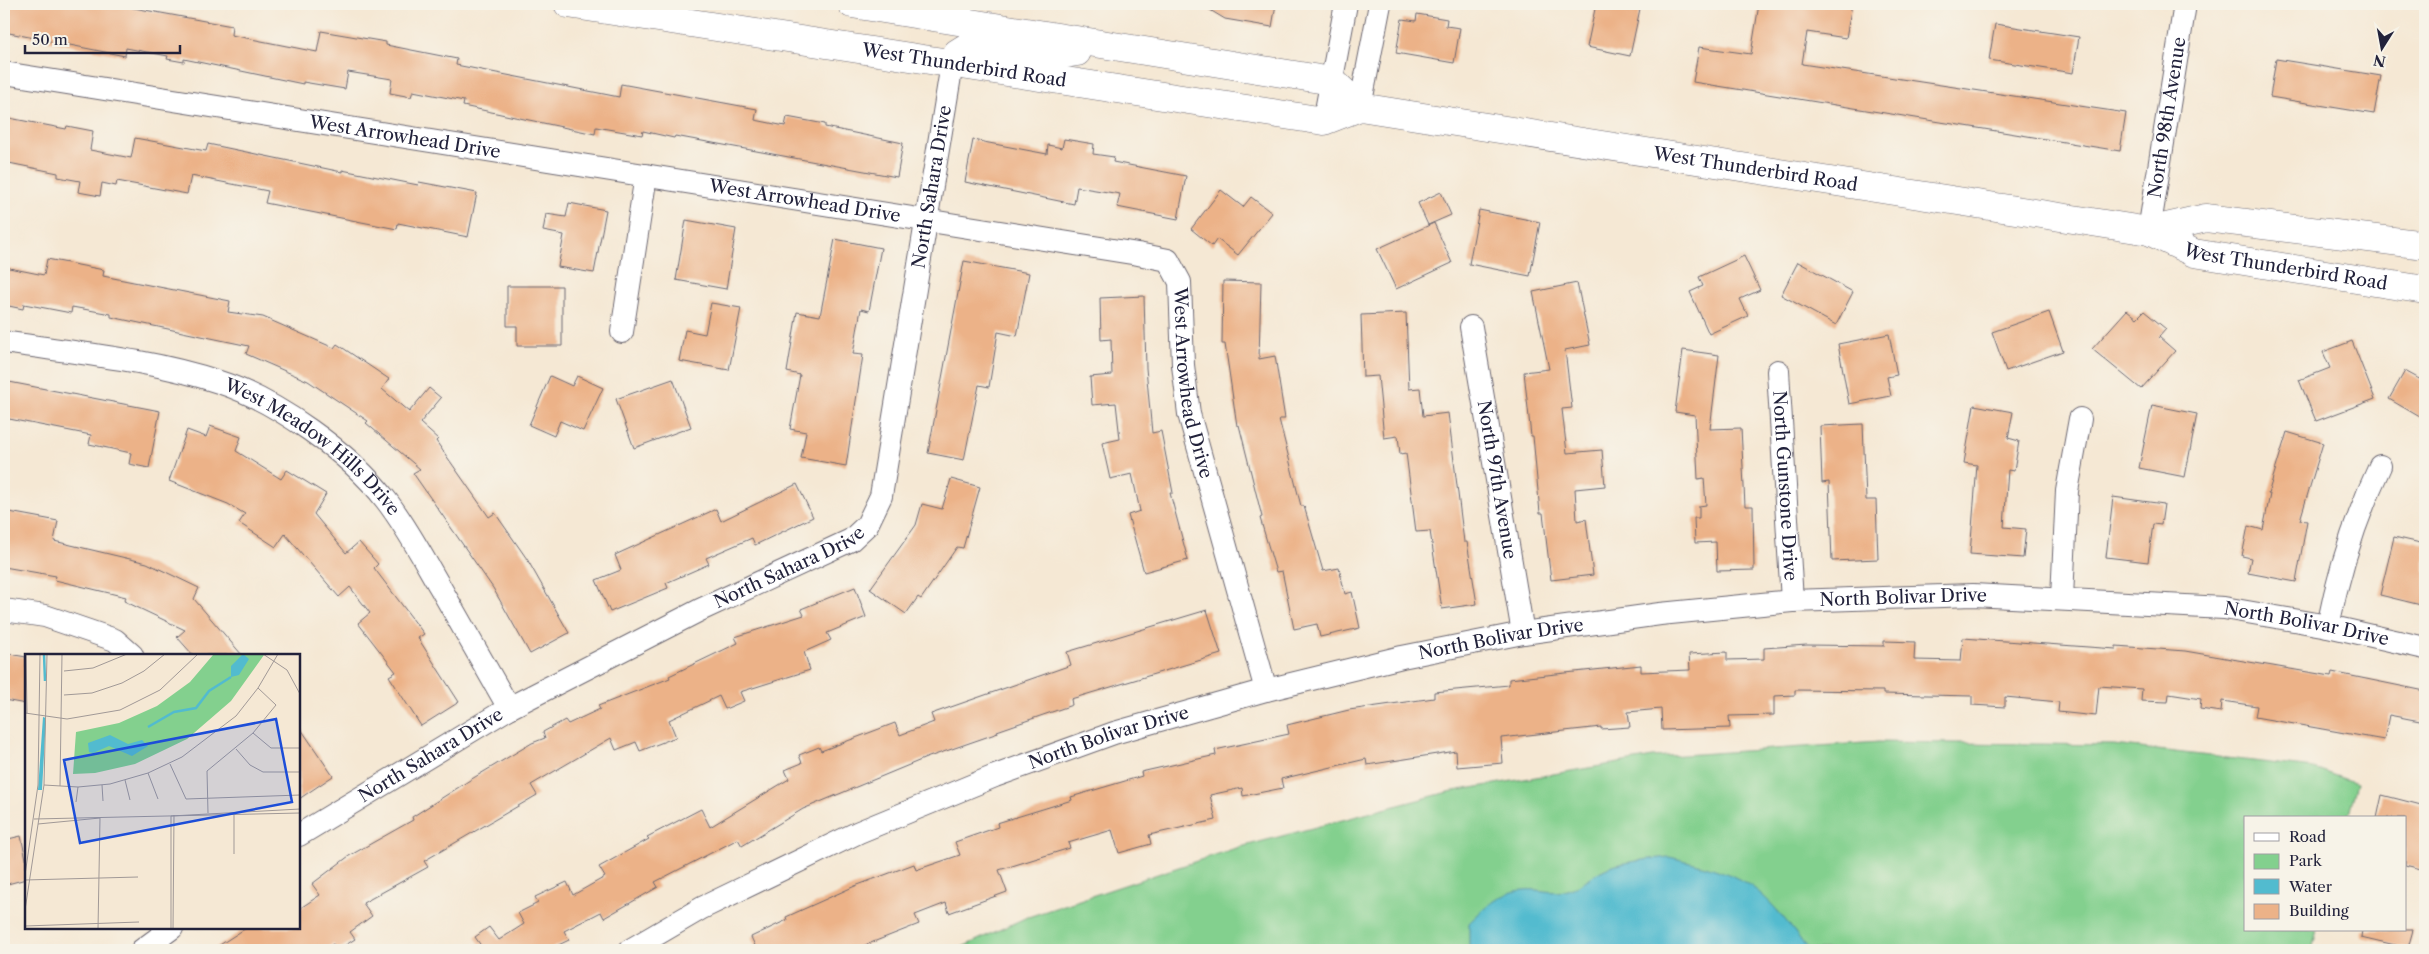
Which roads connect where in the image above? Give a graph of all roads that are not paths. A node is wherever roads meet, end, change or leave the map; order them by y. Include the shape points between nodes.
1 (568, 4) edge
2 (852, 4) edge
3 (1346, 4) edge
4 (1380, 4) edge
5 (2185, 4) edge
6 (656, 11) edge
7 (1108, 46) junction
8 (952, 64) junction
9 (4, 73) edge
10 (1332, 81) junction
11 (1360, 107) junction
12 (1324, 121) junction
13 (646, 175) junction
14 (926, 221) junction
15 (2149, 231) junction
16 (2425, 245) edge
17 (2425, 290) edge
18 (1471, 327) dead end
19 (622, 332) dead end
20 (4, 342) edge
21 (1778, 371) dead end
22 (2080, 418) dead end
23 (2380, 466) dead end
24 (2062, 598) junction
25 (1792, 601) junction
26 (4, 610) edge
27 (2328, 626) junction
28 (1523, 633) junction
29 (2425, 648) edge
30 (131, 654) edge
31 (1266, 690) junction
32 (509, 708) junction
33 (300, 834) edge
34 (171, 929) edge
35 (142, 950) edge
36 (630, 950) edge

1 - 6 main road, West Thunderbird Road
2 - 7 main road
3 - 10 street
4 - 11 street
5 - 15 street, North 98th Avenue
6 - 8 main road, West Thunderbird Road
7 - 8 main road via 1053,56 965,48 954,55
7 - 10 main road
8 - 12 main road, West Thunderbird Road
8 - 14 street, North Sahara Drive
9 - 13 street, West Arrowhead Drive
10 - 11 main road
10 - 12 street
11 - 12 main road, West Thunderbird Road
11 - 15 main road, West Thunderbird Road
13 - 14 street, West Arrowhead Drive
13 - 19 street
14 - 31 street, West Arrowhead Drive via 1168,260 1180,282 1183,364 1189,414
14 - 32 street, North Sahara Drive via 881,496 867,525 851,540 700,610
15 - 16 main road, West Thunderbird Road via 2206,218
15 - 17 main road, West Thunderbird Road via 2194,253
18 - 28 street, North 97th Avenue
20 - 32 street, West Meadow Hills Drive via 138,363 220,382 256,396 322,440 386,499
21 - 25 street, North Gunstone Drive
22 - 24 street via 2067,491
23 - 27 street via 2346,549
24 - 25 street, North Bolivar Drive via 1973,595
24 - 27 street, North Bolivar Drive via 2224,608
25 - 28 street, North Bolivar Drive via 1660,614
26 - 30 street via 45,616 115,640
27 - 29 street, North Bolivar Drive
28 - 31 street, North Bolivar Drive via 1402,657
31 - 36 street, North Bolivar Drive via 1114,733 996,776 859,832 702,908
32 - 33 street, North Sahara Drive
34 - 35 street

